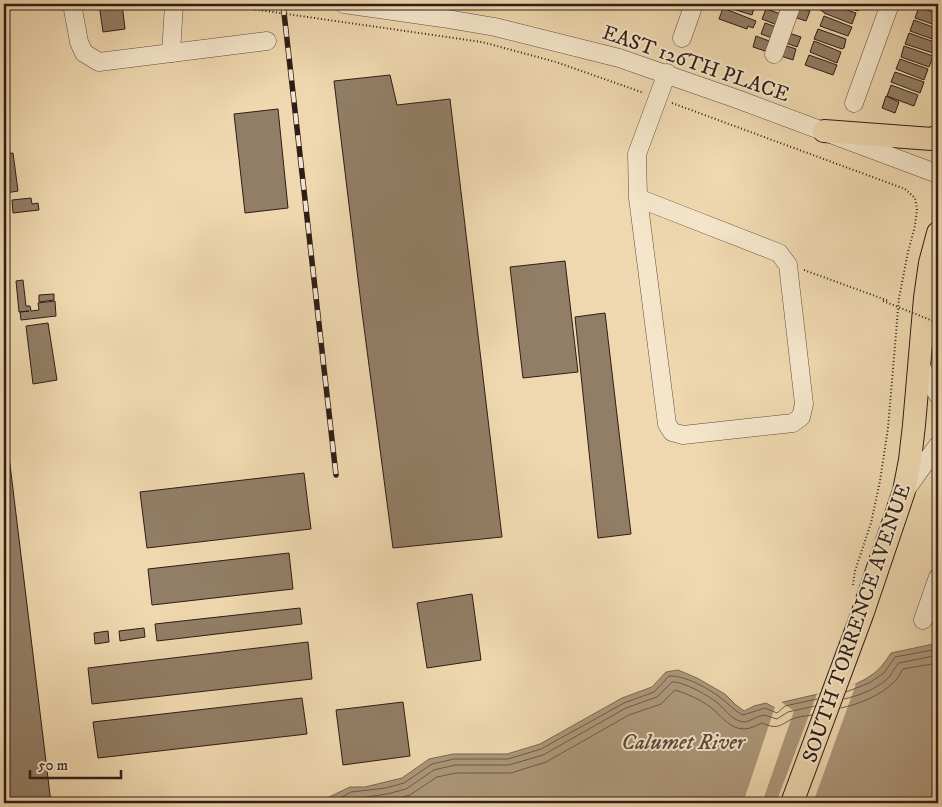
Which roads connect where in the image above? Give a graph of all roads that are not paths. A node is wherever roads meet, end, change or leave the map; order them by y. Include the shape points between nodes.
1 (72, 4) edge
2 (174, 4) edge
3 (344, 4) edge
4 (694, 4) edge
5 (792, 4) edge
6 (890, 4) edge
7 (682, 38) dead end
8 (267, 41) dead end
9 (171, 53) junction
10 (774, 54) dead end
11 (667, 73) junction
12 (854, 103) dead end
13 (824, 131) junction
14 (938, 136) edge
15 (938, 174) edge
16 (638, 198) junction
17 (938, 233) edge
18 (919, 364) junction
19 (938, 396) edge
20 (938, 446) edge
21 (904, 491) junction
22 (938, 577) edge
23 (922, 620) dead end
24 (792, 803) edge

1 - 9 street via 84,53 99,62
2 - 9 street
3 - 11 street, EAST 126TH PLACE via 495,27
4 - 7 street
5 - 10 street
6 - 12 street
8 - 9 street
11 - 13 street, EAST 126TH PLACE
11 - 16 street via 637,154
13 - 14 main road via 932,139
13 - 15 street, EAST 126TH PLACE
16 - 16 street via 667,424 672,432 683,435 793,423 801,417 804,404 788,265 779,253
17 - 18 main road, SOUTH TORRENCE AVENUE via 930,263
18 - 19 street
18 - 21 main road, SOUTH TORRENCE AVENUE
20 - 21 street
21 - 24 main road, SOUTH TORRENCE AVENUE
22 - 23 street

